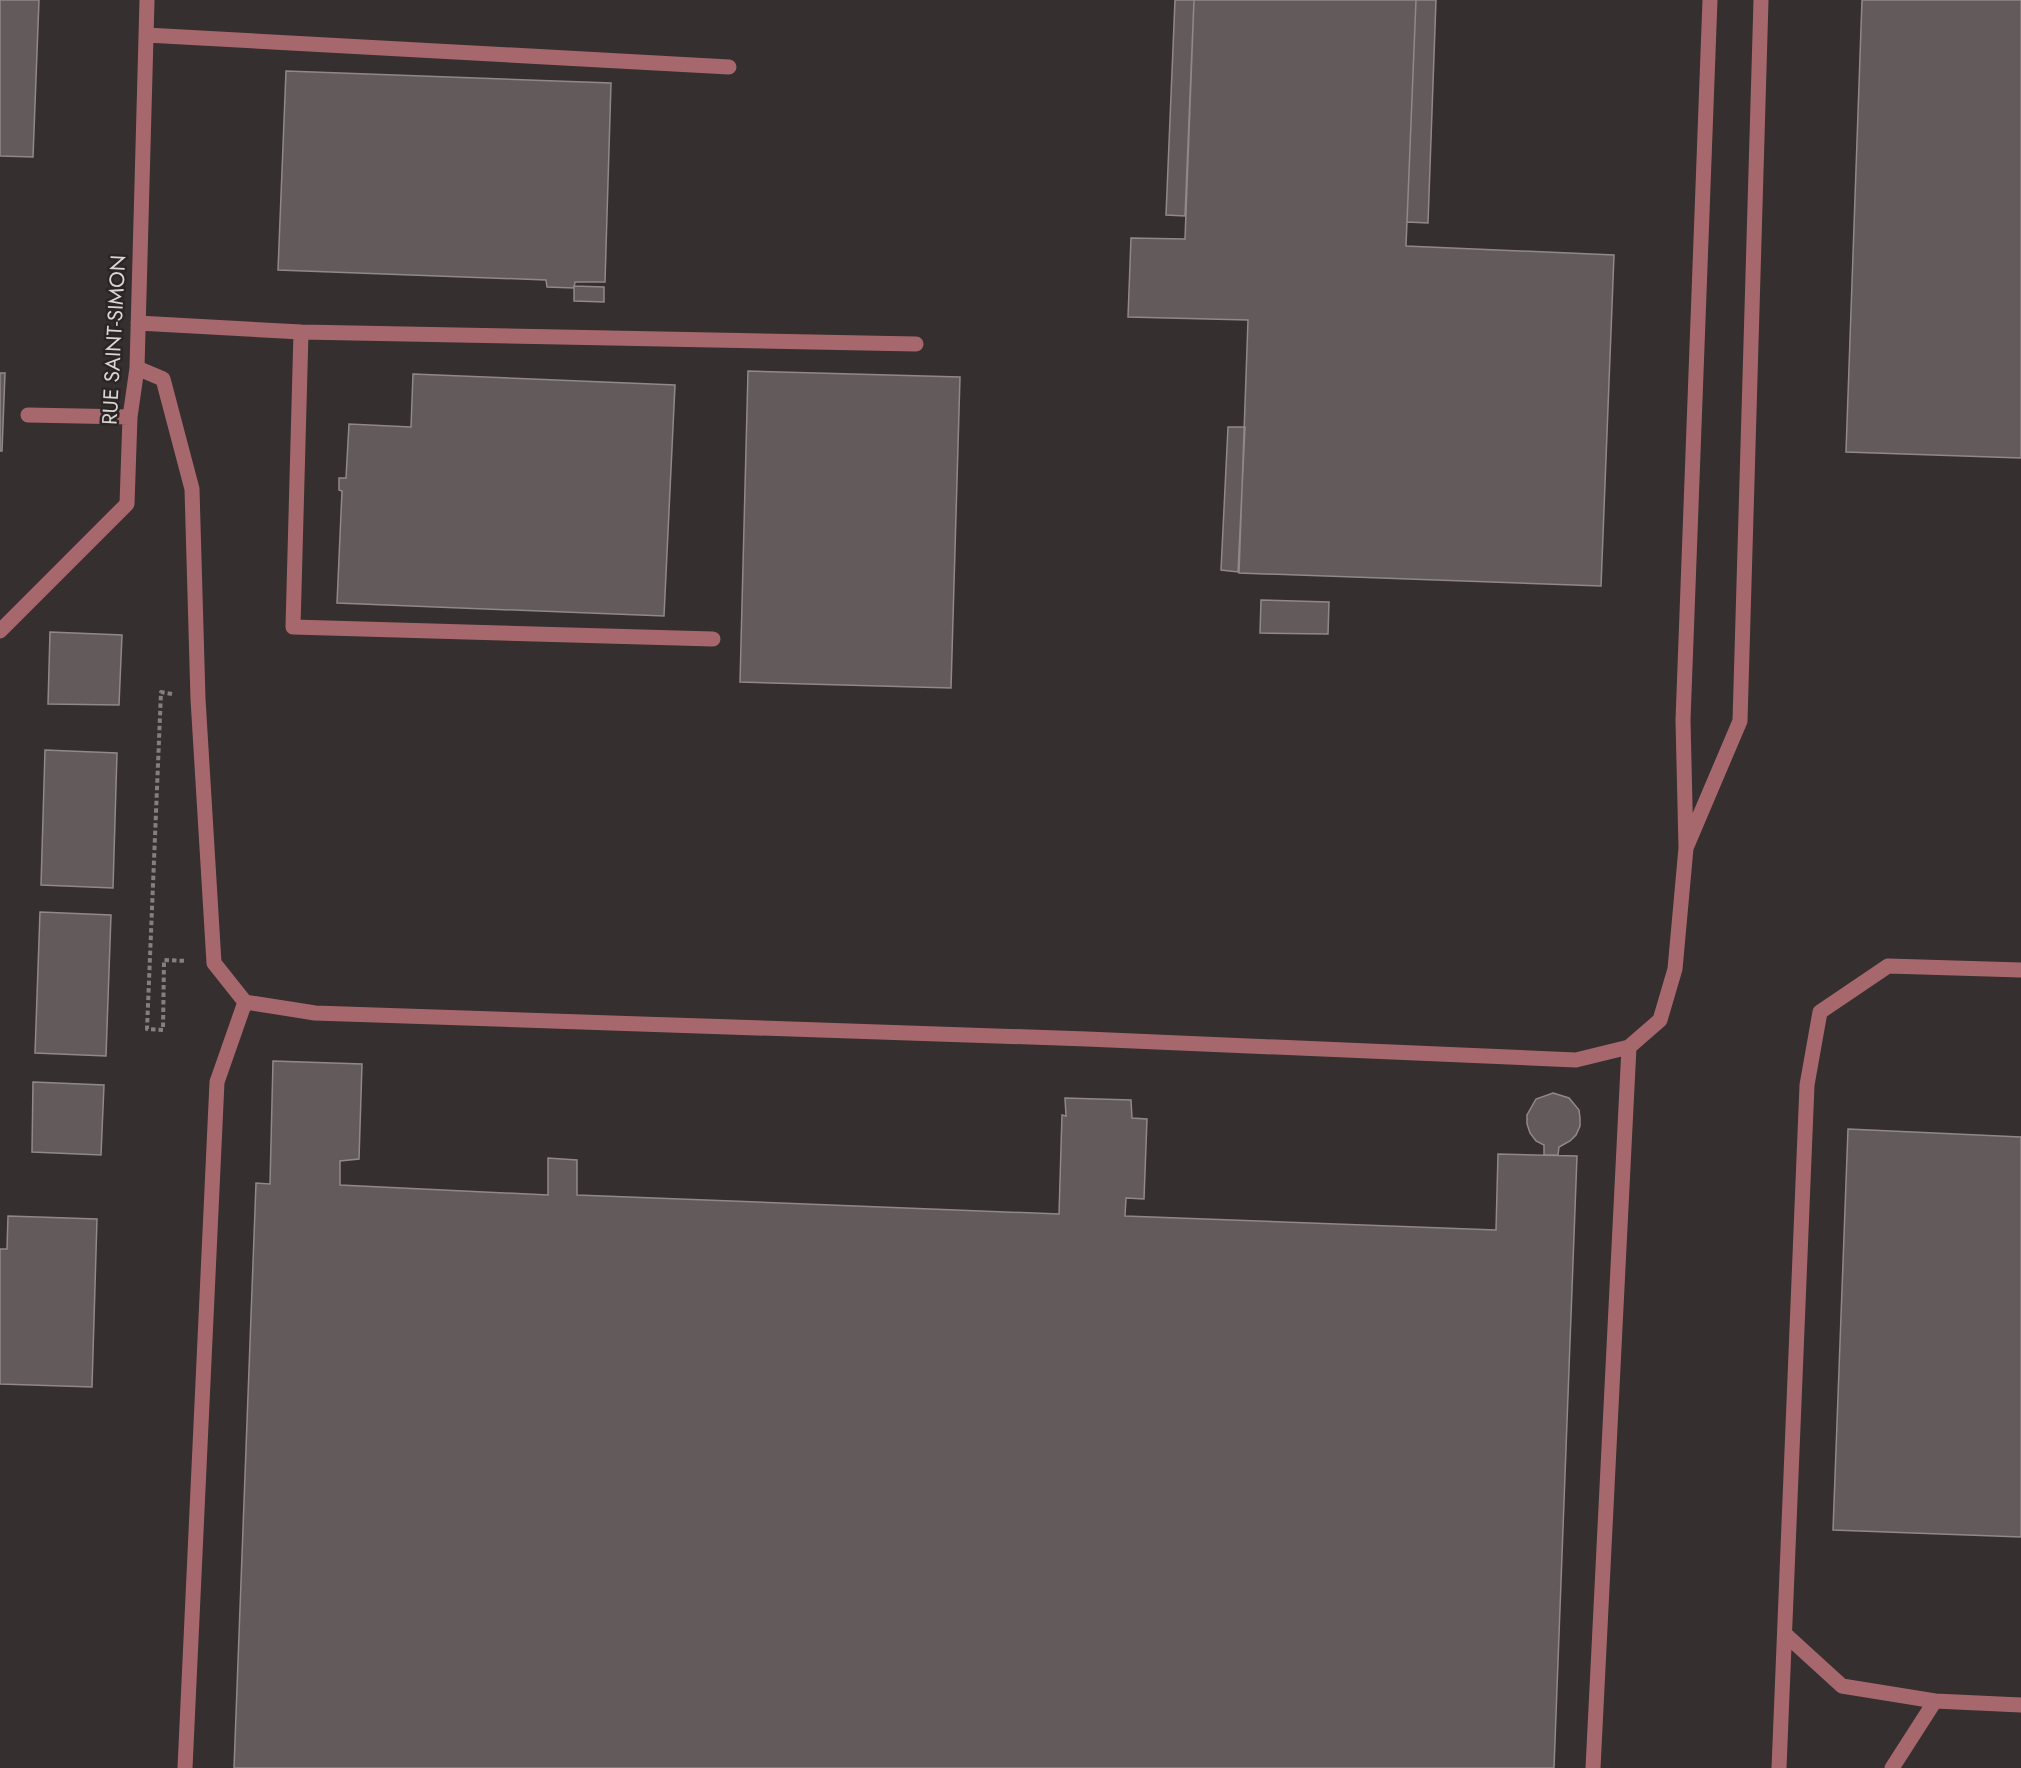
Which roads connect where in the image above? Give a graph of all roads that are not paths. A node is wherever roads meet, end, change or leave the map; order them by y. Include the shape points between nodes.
1 (147, 0) edge
2 (1710, 0) edge
3 (1761, 0) edge
4 (146, 35) junction
5 (729, 67) dead end
6 (138, 323) junction
7 (302, 332) junction
8 (916, 344) dead end
9 (138, 368) junction
10 (28, 415) dead end
11 (130, 417) junction
12 (0, 630) edge
13 (713, 639) dead end
14 (1686, 848) junction
15 (2021, 970) edge
16 (245, 1002) junction
17 (1629, 1047) junction
18 (1785, 1634) junction
19 (1935, 1701) junction
20 (2021, 1705) edge
21 (185, 1768) edge
22 (1593, 1768) edge
23 (1779, 1768) edge
24 (1892, 1768) edge

1 - 4 street, RUE SAINT-SIMON
2 - 14 street via 1683,720
3 - 14 street via 1740,721
4 - 5 street
4 - 6 street, RUE SAINT-SIMON
6 - 7 street
6 - 9 street, RUE SAINT-SIMON
7 - 8 street
7 - 13 street via 293,627
9 - 11 street, RUE SAINT-SIMON
9 - 16 street via 163,379 192,489 198,699 214,963
10 - 11 street
11 - 12 street, RUE SAINT-SIMON via 127,504
14 - 17 street via 1675,969 1660,1020
15 - 18 street via 1888,966 1820,1012 1807,1085
16 - 17 street via 315,1013 1576,1060
16 - 21 street via 217,1082
17 - 22 street
18 - 19 street via 1842,1686
18 - 23 street
19 - 20 street
19 - 24 street

